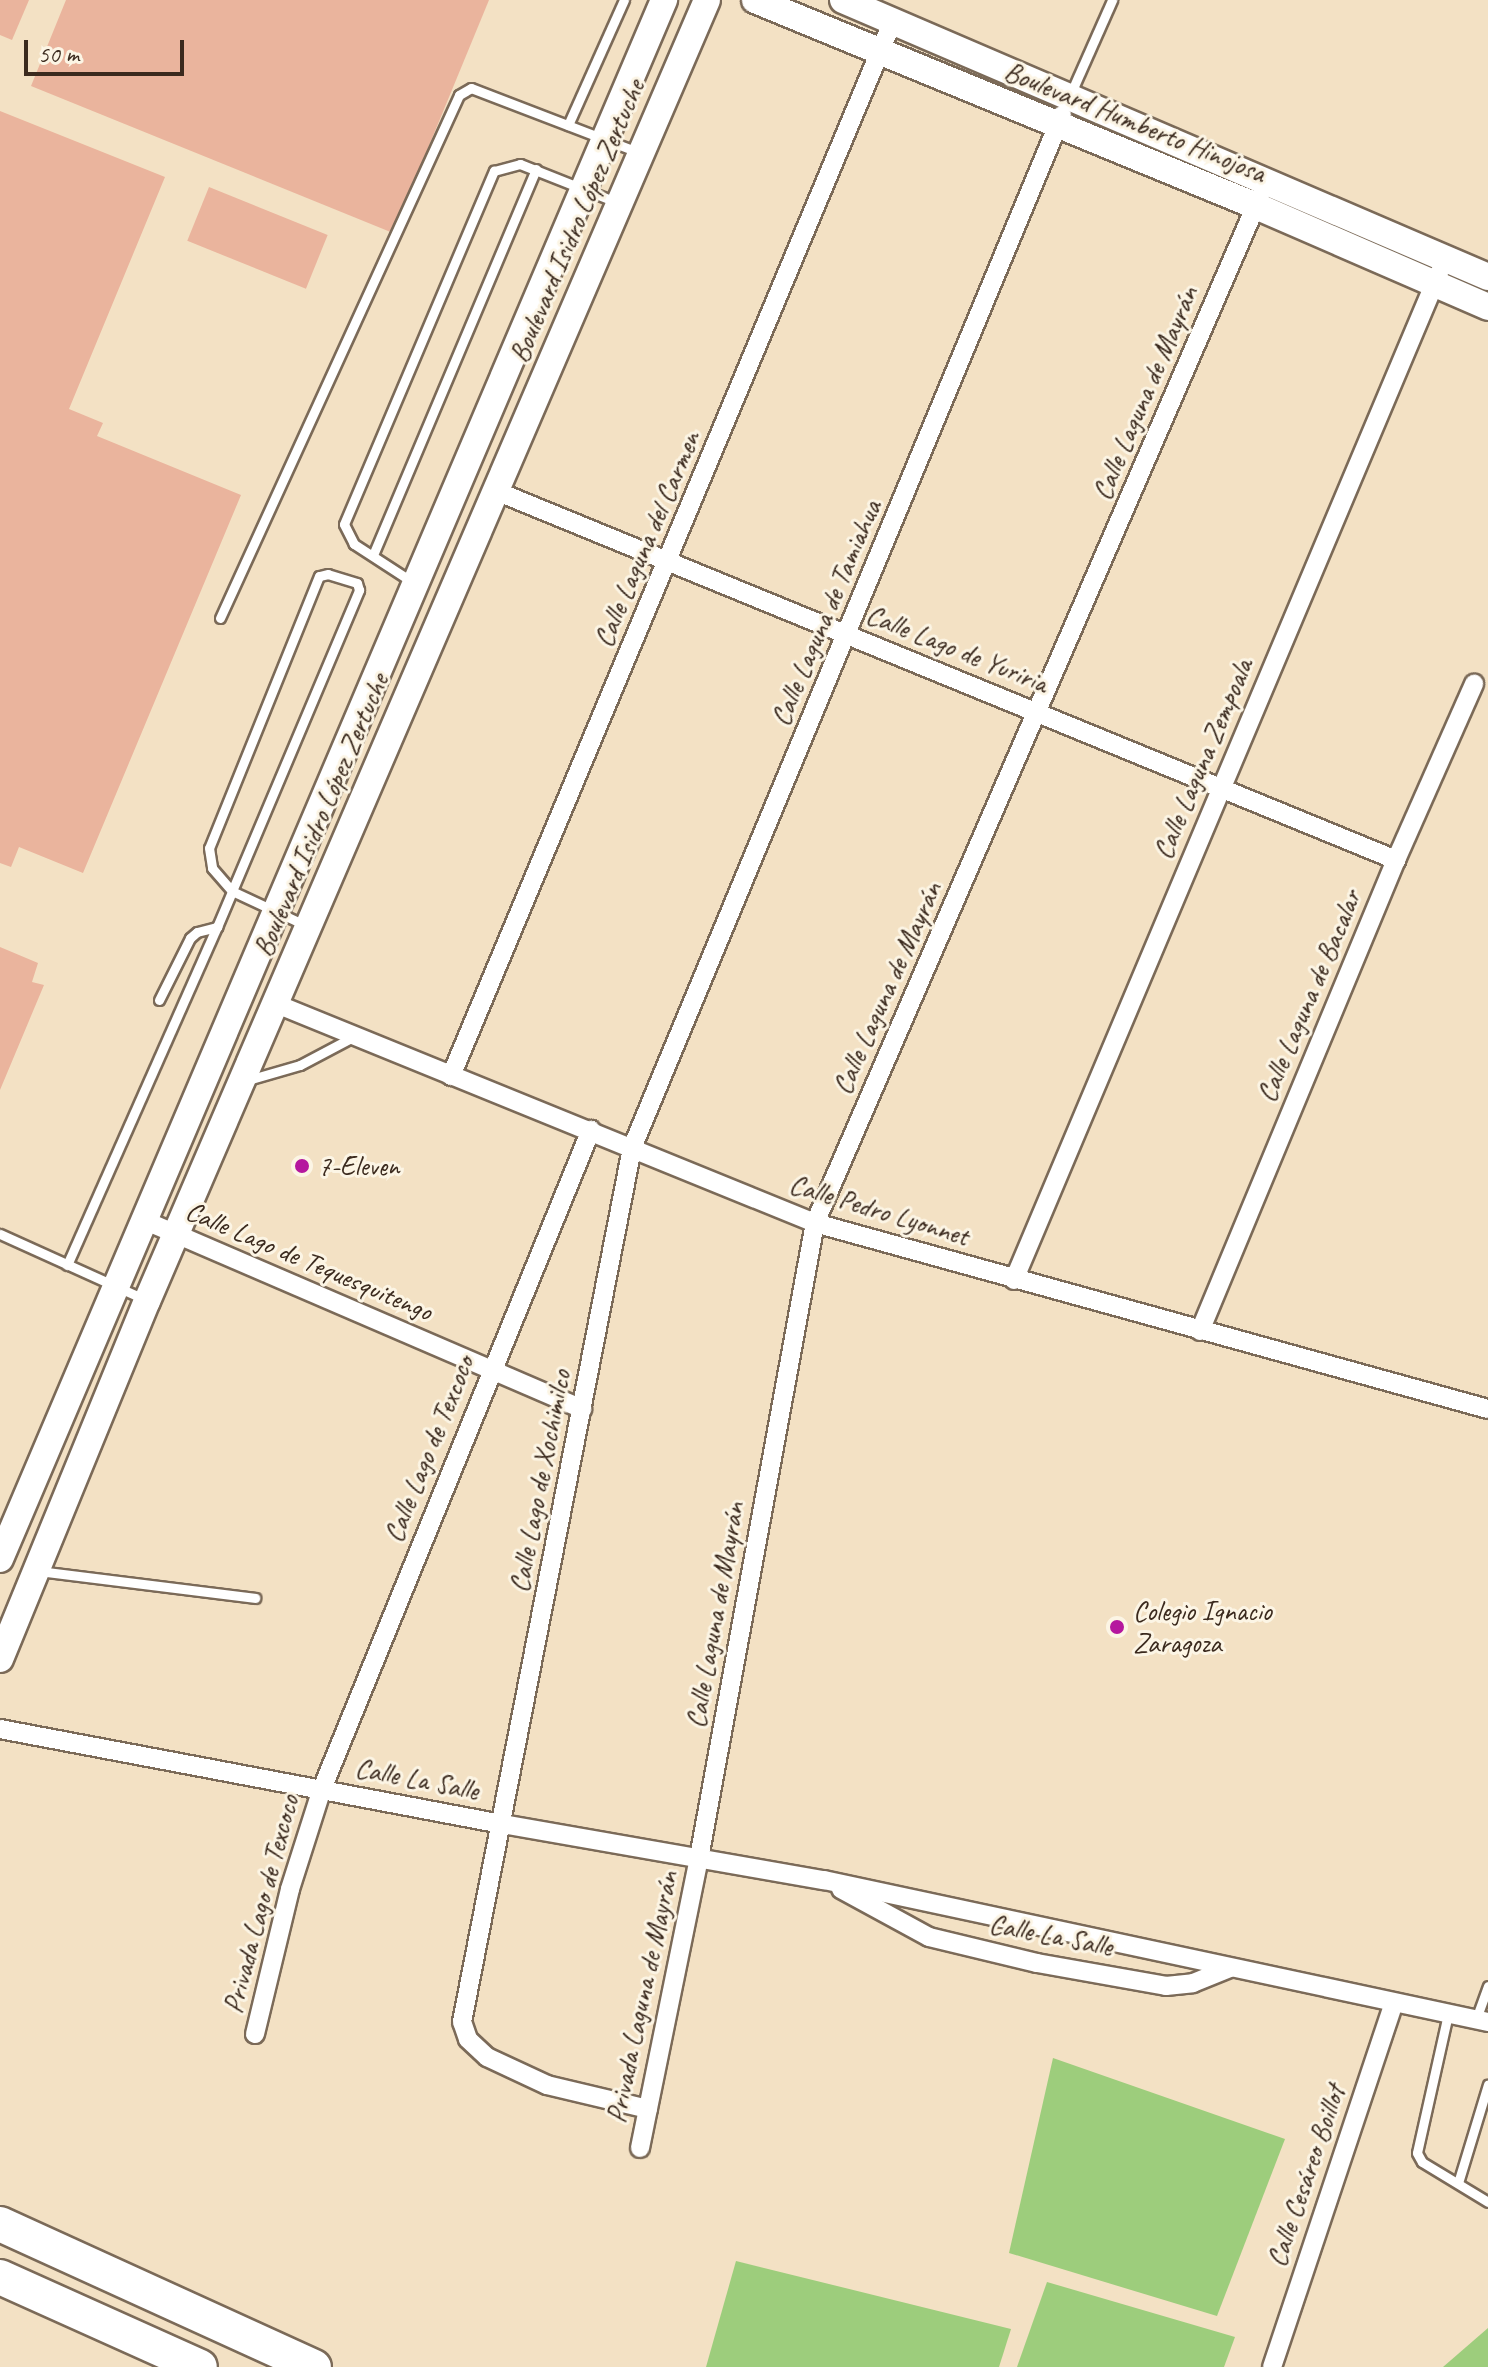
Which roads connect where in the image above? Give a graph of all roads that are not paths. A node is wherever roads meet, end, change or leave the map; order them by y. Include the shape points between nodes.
1 (624, 0) edge
2 (664, 0) edge
3 (707, 0) edge
4 (755, 0) edge
5 (843, 0) edge
6 (1112, 0) edge
7 (892, 23) junction
8 (881, 53) junction
9 (1069, 98) junction
10 (568, 125) junction
11 (1058, 125) junction
12 (605, 139) junction
13 (641, 153) junction
14 (536, 169) junction
15 (585, 187) junction
16 (1261, 194) junction
17 (620, 203) junction
18 (1445, 260) junction
19 (1488, 277) edge
20 (1434, 284) junction
21 (1488, 307) edge
22 (496, 491) junction
23 (373, 555) junction
24 (669, 561) junction
25 (416, 585) junction
26 (220, 618) dead end
27 (848, 635) junction
28 (1474, 684) dead end
29 (1038, 711) junction
30 (1220, 790) junction
31 (307, 844) junction
32 (337, 857) junction
33 (1396, 860) junction
34 (232, 891) junction
35 (278, 913) junction
36 (308, 926) junction
37 (217, 927) junction
38 (159, 1000) dead end
39 (274, 1003) junction
40 (355, 1036) junction
41 (451, 1076) junction
42 (241, 1082) junction
43 (591, 1130) junction
44 (632, 1148) junction
45 (146, 1221) junction
46 (815, 1223) junction
47 (0, 1234) edge
48 (177, 1234) junction
49 (67, 1265) junction
50 (1014, 1280) junction
51 (118, 1289) junction
52 (147, 1301) junction
53 (1200, 1331) junction
54 (490, 1370) junction
55 (582, 1409) junction
56 (1488, 1409) edge
57 (0, 1559) edge
58 (36, 1571) junction
59 (255, 1598) dead end
60 (0, 1659) edge
61 (0, 1729) edge
62 (322, 1789) junction
63 (502, 1824) junction
64 (699, 1858) junction
65 (824, 1880) junction
66 (1230, 1968) junction
67 (1488, 1986) edge
68 (1394, 2003) junction
69 (1448, 2014) junction
70 (1482, 2020) edge
71 (255, 2034) dead end
72 (1488, 2084) edge
73 (648, 2109) junction
74 (640, 2148) dead end
75 (1458, 2183) junction
76 (1488, 2202) edge
77 (0, 2224) edge
78 (0, 2277) edge
79 (200, 2367) edge
80 (314, 2367) edge
81 (1272, 2367) edge

1 - 10 lane
2 - 12 main road, Boulevard Isidro López Zertuche
3 - 13 main road, Boulevard Isidro López Zertuche
4 - 8 main road, Boulevard Humberto Hinojosa
5 - 7 main road, Boulevard Humberto Hinojosa
6 - 9 lane
7 - 8 street, Calle Laguna del Carmen
7 - 9 main road, Boulevard Humberto Hinojosa
8 - 11 main road, Boulevard Humberto Hinojosa
8 - 24 street, Calle Laguna del Carmen
9 - 11 street, Calle Laguna de Tamiahua
9 - 16 main road, Boulevard Humberto Hinojosa
10 - 12 lane
10 - 26 lane via 471,88 459,95
11 - 16 main road, Boulevard Humberto Hinojosa
11 - 27 street, Calle Laguna de Tamiahua
12 - 13 lane
12 - 15 main road, Boulevard Isidro López Zertuche
13 - 17 main road, Boulevard Isidro López Zertuche
14 - 15 lane
14 - 23 lane
14 - 23 lane via 511,164 494,171 344,524 348,538
15 - 17 lane
15 - 25 main road, Boulevard Isidro López Zertuche
16 - 18 main road, Boulevard Humberto Hinojosa
16 - 20 main road, Boulevard Humberto Hinojosa
16 - 29 street, Calle Laguna de Mayrán
17 - 22 main road, Boulevard Isidro López Zertuche
18 - 19 main road, Boulevard Humberto Hinojosa
18 - 20 street, Calle Laguna Zempoala
20 - 21 main road, Boulevard Humberto Hinojosa
20 - 30 street, Calle Laguna Zempoala
22 - 24 street, Calle Lago de Yuriria
22 - 32 main road, Boulevard Isidro López Zertuche
23 - 25 lane
24 - 27 street, Calle Lago de Yuriria
24 - 41 street, Calle Laguna del Carmen
25 - 31 main road, Boulevard Isidro López Zertuche
27 - 29 street, Calle Lago de Yuriria
27 - 44 street, Calle Laguna de Tamiahua
28 - 33 street, Calle Laguna de Bacalar
29 - 30 street, Calle Lago de Yuriria
29 - 46 street, Calle Laguna de Mayrán
30 - 33 street, Calle Lago de Yuriria
30 - 50 street, Calle Laguna Zempoala
31 - 32 main road
31 - 35 main road, Boulevard Isidro López Zertuche
32 - 36 main road, Boulevard Isidro López Zertuche
33 - 53 street, Calle Laguna de Bacalar
34 - 34 lane via 212,868 209,848 319,576 357,583 359,590
34 - 35 lane
34 - 37 lane
35 - 36 lane
35 - 45 main road, Boulevard Isidro López Zertuche
36 - 39 main road, Boulevard Isidro López Zertuche
37 - 38 lane via 190,938
37 - 49 lane
39 - 40 street, Calle Pedro Lyonnet
39 - 42 main road, Boulevard Isidro López Zertuche
40 - 41 street, Calle Pedro Lyonnet
40 - 42 lane via 300,1065
41 - 43 street, Calle Pedro Lyonnet
42 - 48 main road, Boulevard Isidro López Zertuche
43 - 44 street, Calle Pedro Lyonnet
43 - 54 street, Calle Lago de Texcoco
44 - 46 street, Calle Pedro Lyonnet
44 - 55 street, Calle Lago de Xochimilco
45 - 48 street, Calle Lago de Tequesquitengo
45 - 51 main road, Boulevard Isidro López Zertuche
46 - 50 street, Calle Pedro Lyonnet
46 - 64 street, Calle Laguna de Mayrán
47 - 49 lane
48 - 52 main road, Boulevard Isidro López Zertuche
48 - 54 street, Calle Lago de Tequesquitengo
49 - 51 lane
50 - 53 street, Calle Pedro Lyonnet
51 - 52 lane
51 - 57 main road, Boulevard Isidro López Zertuche
52 - 58 main road, Boulevard Isidro López Zertuche
53 - 56 street, Calle Pedro Lyonnet
54 - 55 street, Calle Lago de Tequesquitengo
54 - 62 street, Calle Lago de Texcoco
55 - 63 street, Calle Lago de Xochimilco
58 - 59 lane
58 - 60 main road, Boulevard Isidro López Zertuche
61 - 62 street, Calle La Salle
62 - 63 street, Calle La Salle
62 - 71 street, Privada Lago de Texcoco via 290,1889
63 - 64 street, Calle La Salle
63 - 73 street, Calle Lago de Xochimilco via 462,2022 476,2050 547,2085
64 - 65 street, Calle La Salle
64 - 73 street, Privada Laguna de Mayrán
65 - 66 street, Calle La Salle
65 - 66 street, Calle La Salle via 929,1937 1022,1959 1166,1986 1193,1983
66 - 68 street, Calle La Salle
67 - 70 lane
68 - 69 street, Calle La Salle
68 - 81 street, Calle Cesáreo Boillot
69 - 70 street, Calle La Salle
69 - 75 lane via 1417,2153 1422,2162
72 - 75 lane
73 - 74 street, Privada Laguna de Mayrán
75 - 76 lane
77 - 80 highway
78 - 79 highway

